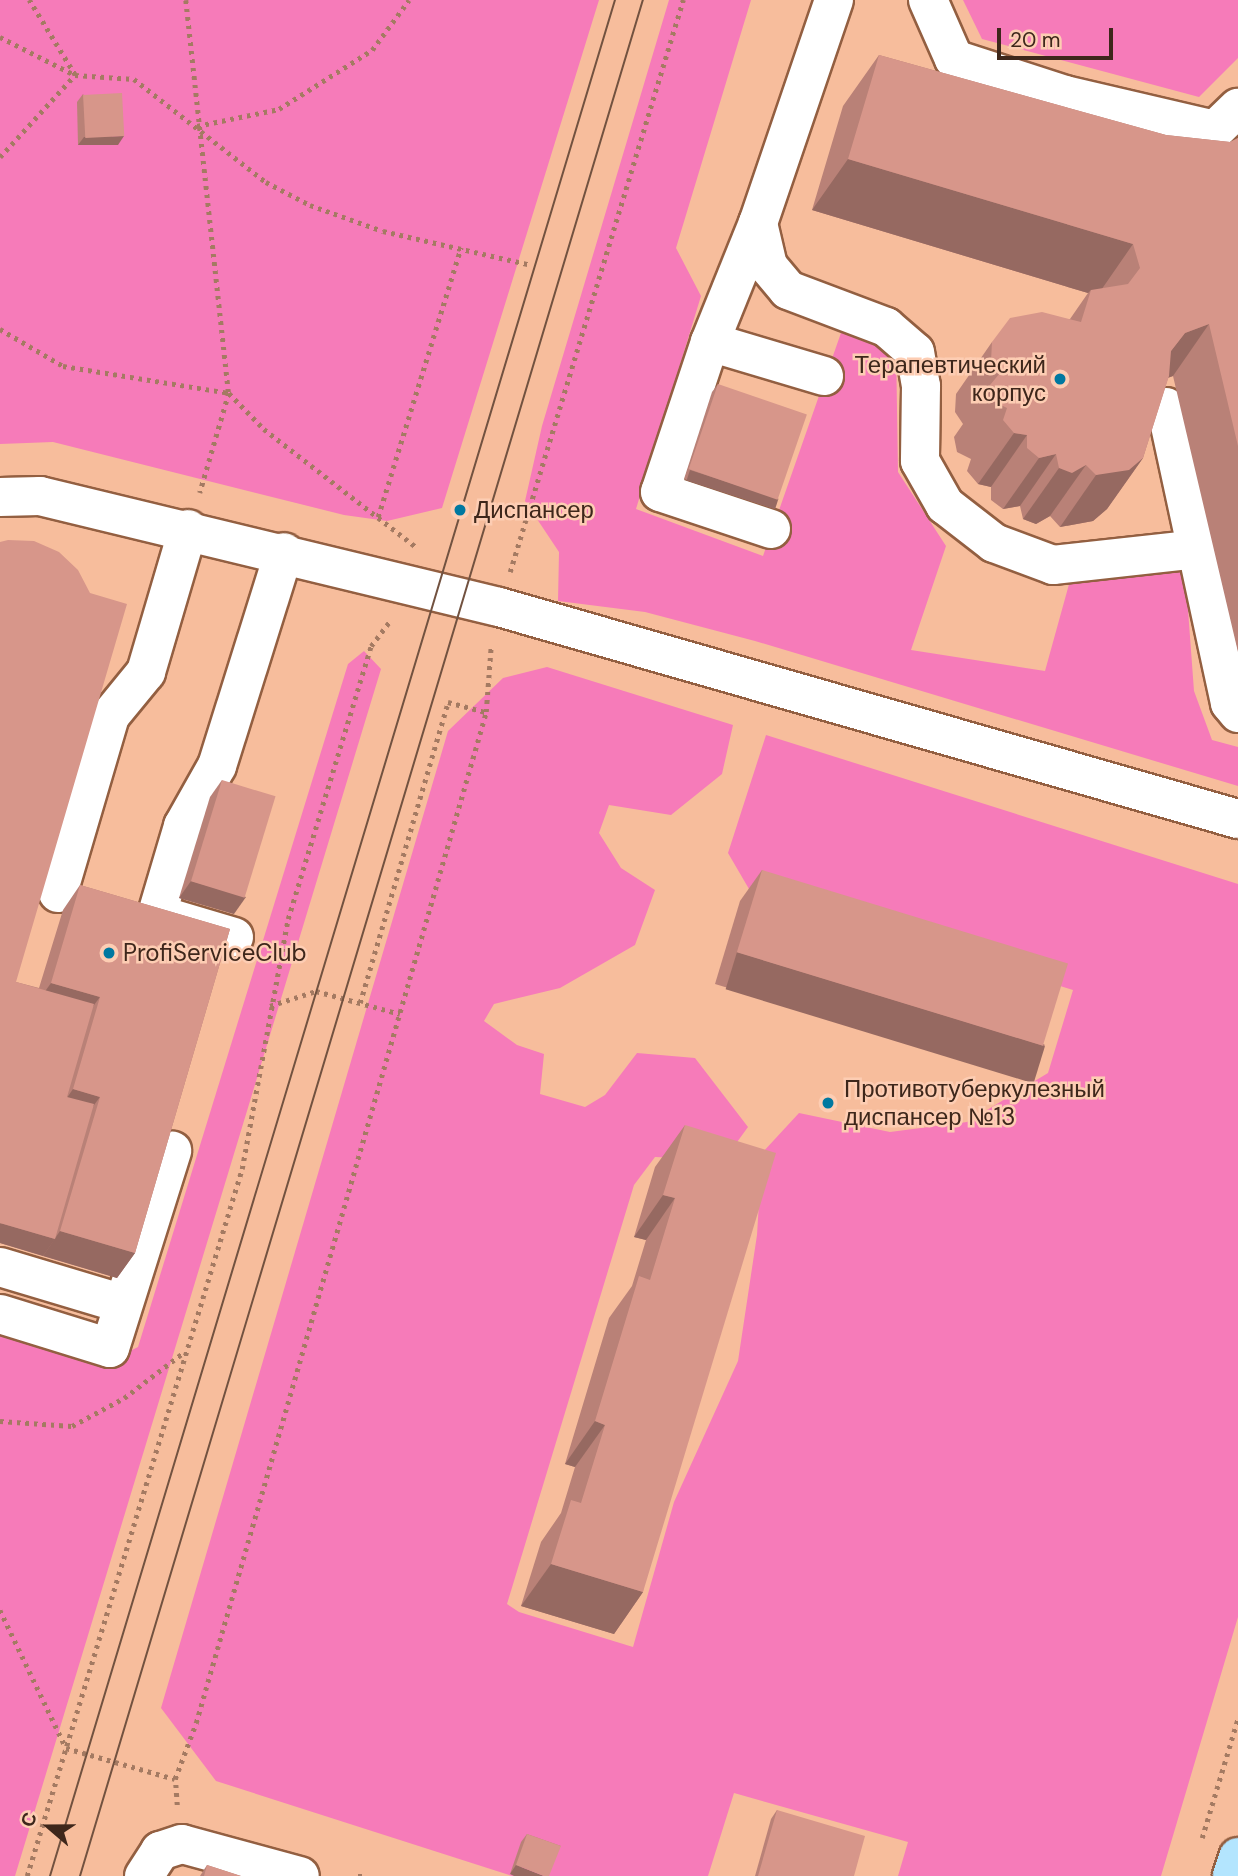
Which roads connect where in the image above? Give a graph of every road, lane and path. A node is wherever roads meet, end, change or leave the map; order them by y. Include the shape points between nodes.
1 (29, 0) edge
2 (186, 0) edge
3 (409, 0) edge
4 (683, 0) edge
5 (834, 0) edge
6 (928, 0) edge
7 (0, 37) edge
8 (75, 75) junction
9 (1238, 108) edge
10 (196, 126) junction
11 (0, 157) edge
12 (758, 223) junction
13 (461, 247) junction
14 (531, 265) dead end
15 (0, 329) edge
16 (710, 342) junction
17 (824, 376) dead end
18 (229, 393) junction
19 (1166, 407) edge
20 (0, 497) edge
21 (378, 517) junction
22 (188, 529) junction
23 (771, 529) dead end
24 (1197, 549) junction
25 (284, 552) junction
26 (502, 584) junction
27 (415, 586) junction
28 (486, 712) junction
29 (1238, 713) edge
30 (1238, 819) edge
31 (58, 893) dead end
32 (234, 937) dead end
33 (360, 1003) junction
34 (269, 1006) junction
35 (400, 1014) junction
36 (172, 1151) edge
37 (0, 1267) edge
38 (123, 1304) junction
39 (0, 1314) edge
40 (185, 1352) junction
41 (0, 1421) edge
42 (0, 1610) edge
43 (1238, 1718) edge
44 (66, 1748) junction
45 (175, 1779) junction
46 (182, 1844) junction
47 (1198, 1850) dead end
48 (1238, 1857) edge
49 (27, 1876) edge
50 (144, 1876) edge
51 (300, 1876) edge
52 (358, 1876) edge
53 (364, 1876) edge
54 (1232, 1876) edge

1 - 8 path
2 - 10 path
3 - 10 path via 372,50 279,109
4 - 26 path
5 - 12 street
6 - 9 street via 954,59 1065,94 1215,130
7 - 8 path
8 - 10 path via 134,79
8 - 11 path
10 - 13 path via 267,182 310,205 383,231
10 - 18 path
12 - 16 street
12 - 24 street via 768,266 788,290 886,327 915,352 921,386 920,461 945,505 994,542 1053,565
13 - 14 path
13 - 21 path
15 - 18 path via 63,366
16 - 17 street
16 - 23 street via 660,492
18 - 21 path via 264,429
18 - 22 path
19 - 24 street
20 - 22 street via 40,496
21 - 27 path via 424,553
22 - 25 street
22 - 31 street via 146,672 110,716
24 - 29 street via 1230,703
25 - 27 street
25 - 32 street via 217,766 183,826 157,914
26 - 27 street
26 - 28 path via 492,633
26 - 30 street
27 - 34 path via 371,646 288,919
28 - 33 path via 448,702
28 - 35 path
33 - 34 path via 316,991
33 - 35 path
34 - 40 path via 242,1169
35 - 45 path via 196,1723
36 - 38 street
37 - 38 street
38 - 39 street via 110,1348
40 - 41 path via 124,1398 72,1426
40 - 44 path
42 - 44 path
43 - 47 path
44 - 45 path
44 - 49 path
45 - 46 path
46 - 50 street via 160,1850
46 - 51 street
48 - 54 main road
52 - 53 path

